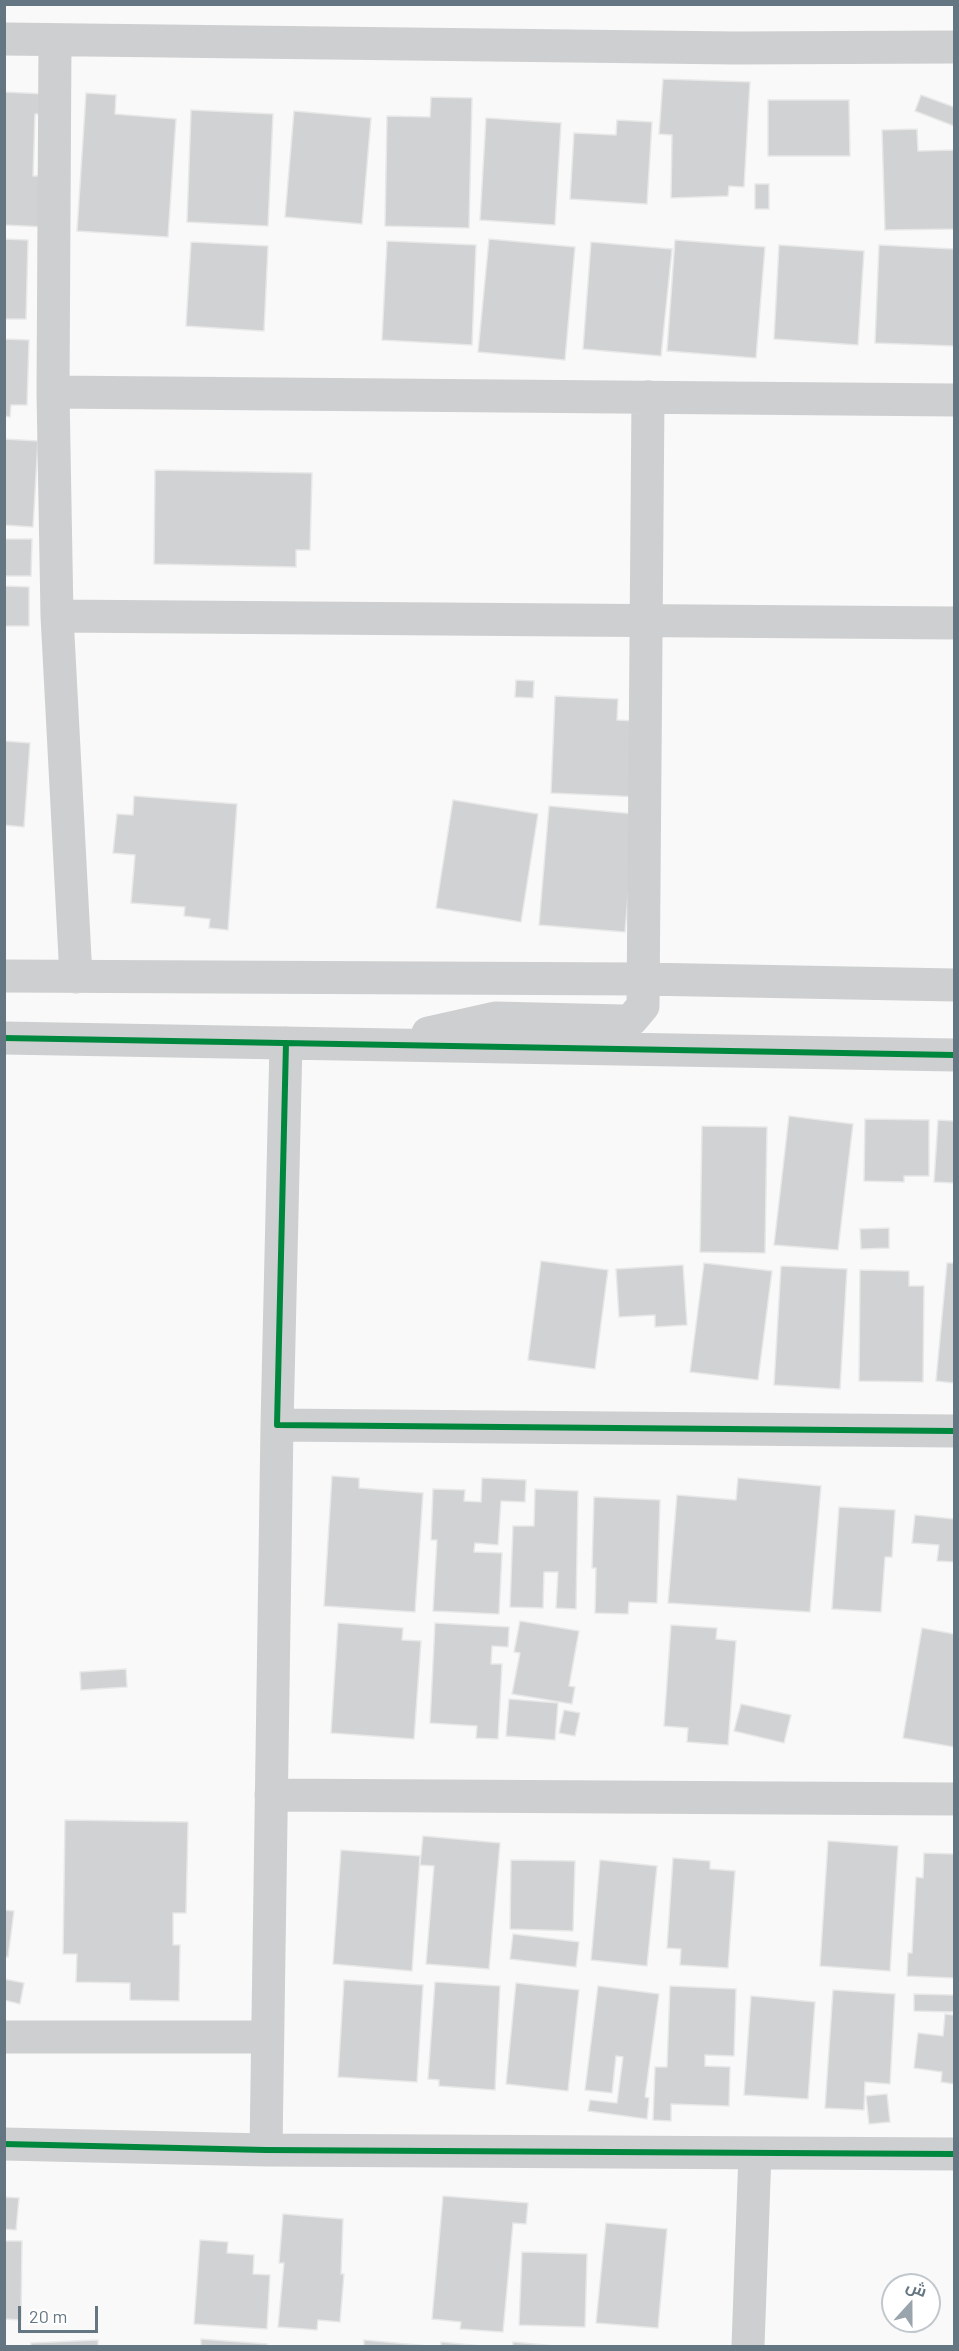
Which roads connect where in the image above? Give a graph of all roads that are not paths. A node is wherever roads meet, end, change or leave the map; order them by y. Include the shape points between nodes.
1 (4, 39) edge
2 (55, 40) junction
3 (954, 47) edge
4 (53, 393) junction
5 (648, 397) junction
6 (954, 400) edge
7 (57, 616) junction
8 (647, 621) junction
9 (954, 623) edge
10 (4, 976) edge
11 (76, 977) junction
12 (643, 980) junction
13 (954, 984) edge
14 (4, 1038) edge
15 (285, 1043) junction
16 (373, 1045) junction
17 (954, 1055) edge
18 (277, 1425) junction
19 (954, 1431) edge
20 (271, 1795) junction
21 (954, 1799) edge
22 (4, 2037) edge
23 (267, 2037) junction
24 (4, 2144) edge
25 (266, 2150) junction
26 (755, 2153) junction
27 (954, 2154) edge
28 (748, 2346) edge

1 - 2 street
2 - 3 street
2 - 4 street
4 - 5 street
4 - 7 street
5 - 6 street
5 - 8 street
7 - 8 street
7 - 11 street
8 - 9 street
8 - 12 street
10 - 11 street
11 - 12 street
12 - 13 street
12 - 16 street via 643,1006 632,1019 495,1018
14 - 15 street
15 - 16 street
15 - 18 street
16 - 17 street
18 - 19 street
18 - 20 street
20 - 21 street
20 - 23 street
22 - 23 street
23 - 25 street
24 - 25 street
25 - 26 street
26 - 27 street
26 - 28 street

